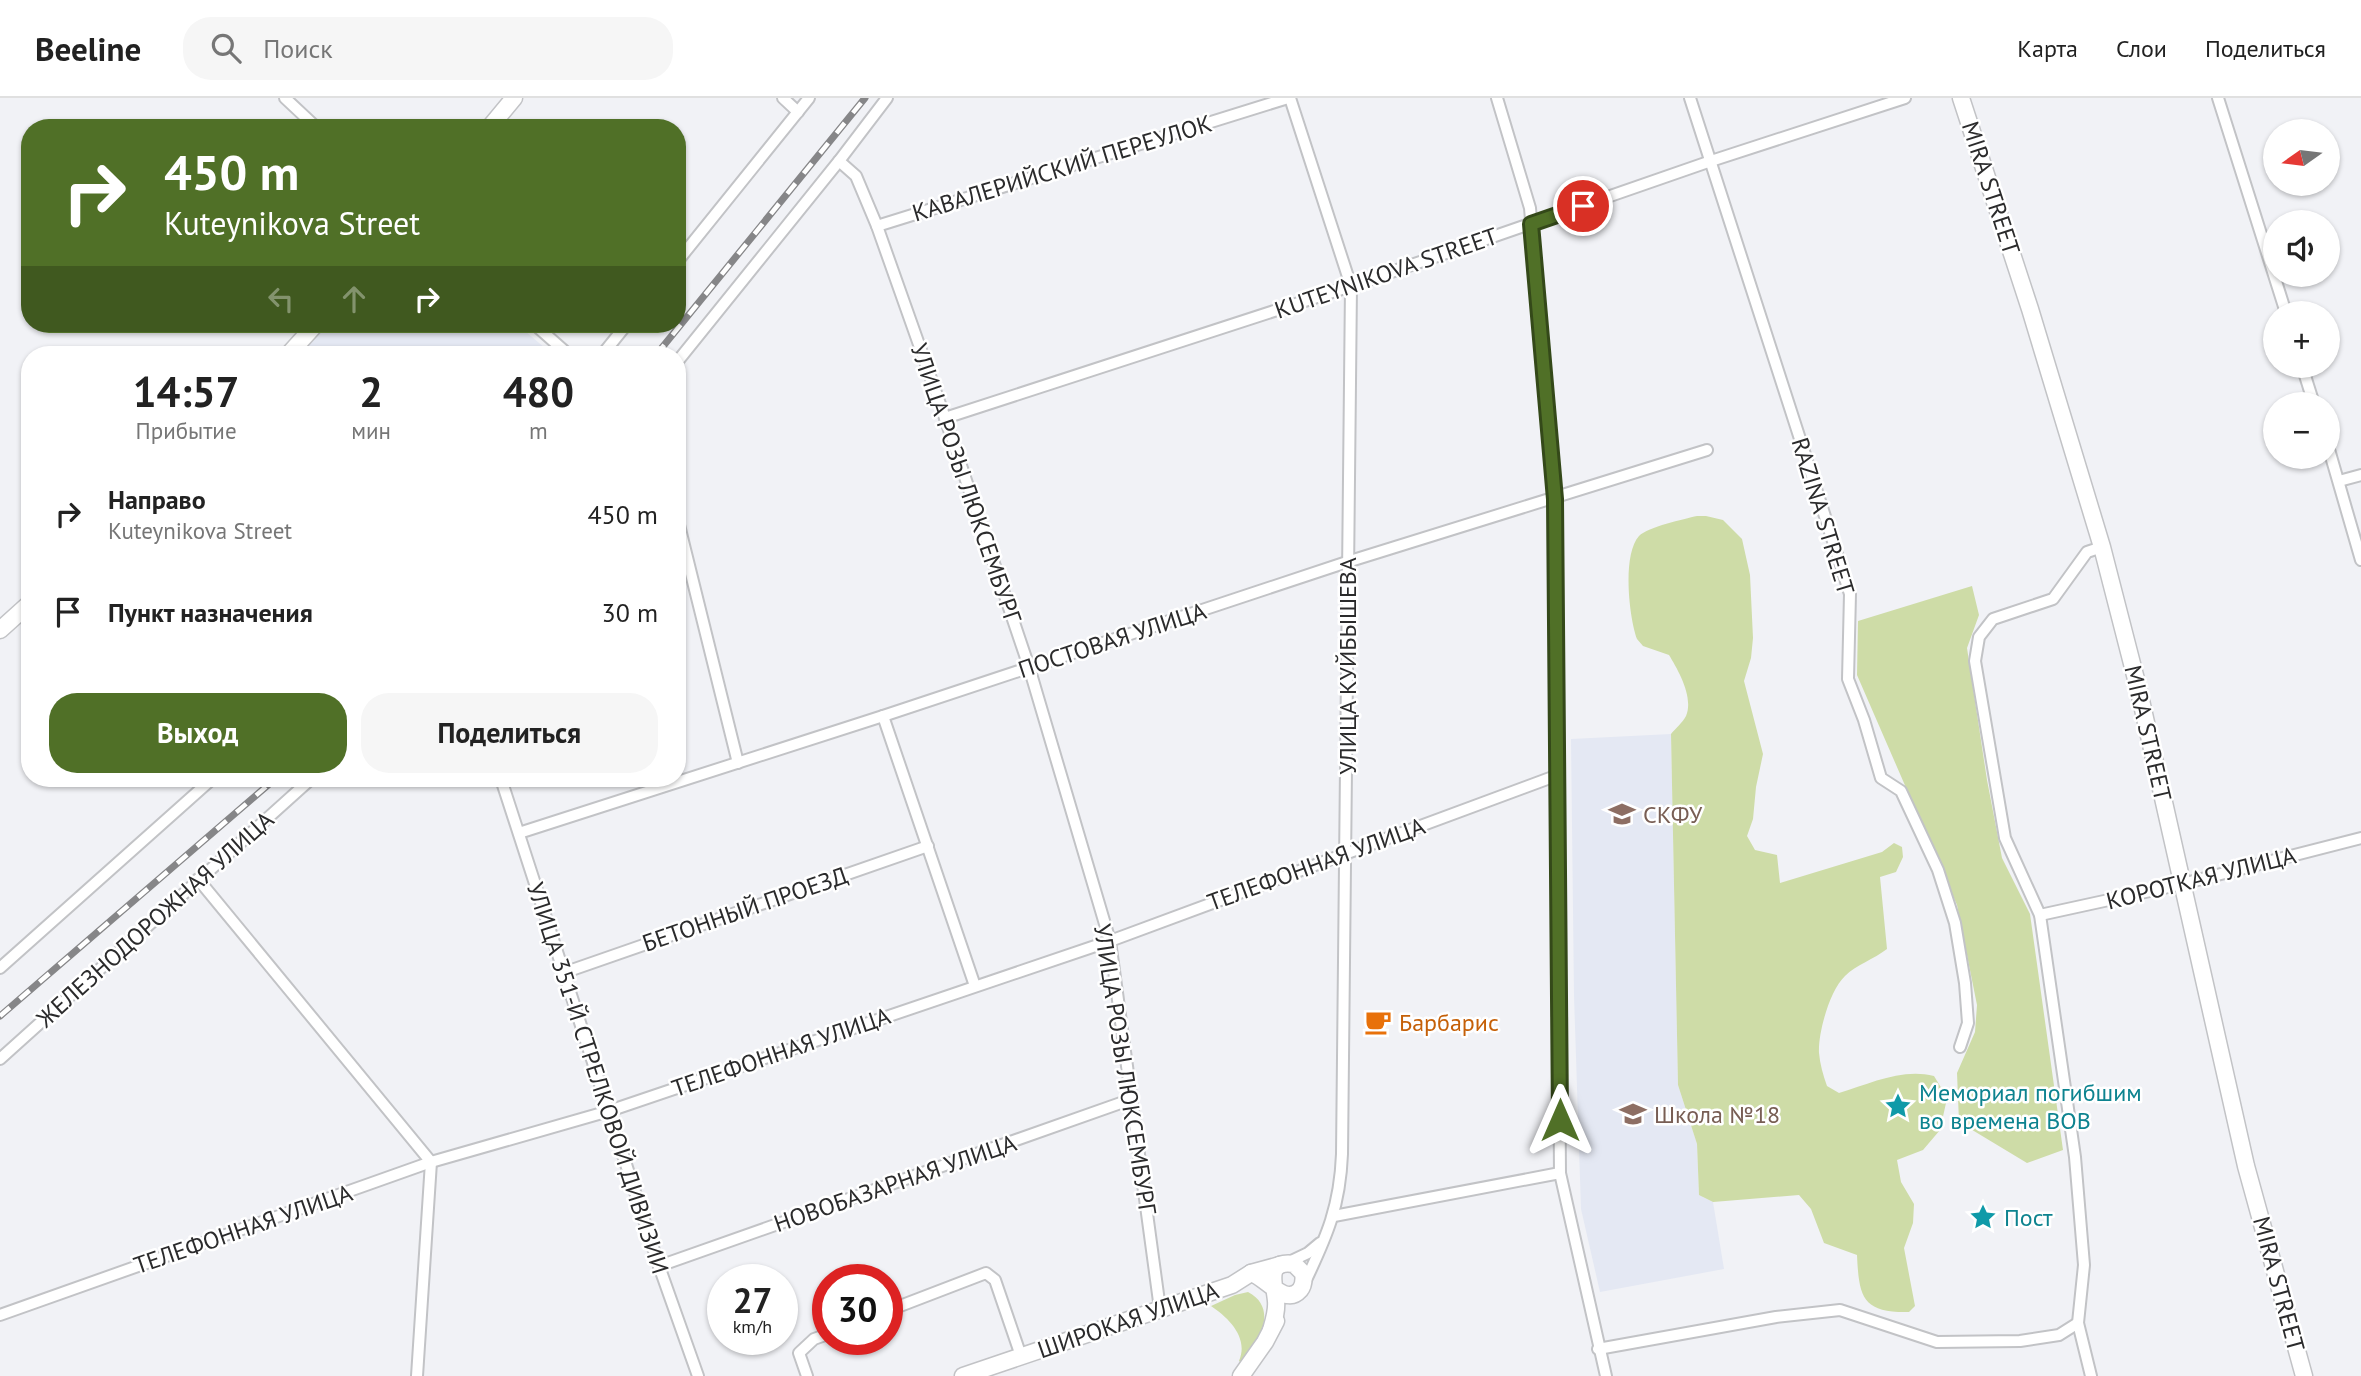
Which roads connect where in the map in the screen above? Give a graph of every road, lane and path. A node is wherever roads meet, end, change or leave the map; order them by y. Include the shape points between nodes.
1 (285, 98) edge
2 (514, 98) edge
3 (783, 98) edge
4 (810, 98) edge
5 (887, 98) edge
6 (1289, 98) edge
7 (1497, 98) edge
8 (1690, 98) edge
9 (1905, 98) edge
10 (1961, 98) edge
11 (2218, 98) edge
12 (798, 111) junction
13 (307, 119) edge
14 (496, 119) edge
15 (839, 161) junction
16 (1711, 162) junction
17 (1531, 224) junction
18 (877, 226) junction
19 (686, 251) edge
20 (1350, 286) junction
21 (2282, 301) edge
22 (308, 333) edge
23 (544, 333) edge
24 (296, 346) edge
25 (559, 346) edge
26 (686, 351) edge
27 (945, 418) junction
28 (1707, 450) dead end
29 (2335, 469) edge
30 (2361, 475) edge
31 (2339, 481) junction
32 (1555, 499) junction
33 (2102, 547) junction
34 (686, 553) edge
35 (2361, 560) edge
36 (1347, 562) junction
37 (21, 611) edge
38 (0, 630) edge
39 (1029, 667) junction
40 (883, 716) junction
41 (738, 763) junction
42 (1558, 775) junction
43 (686, 780) edge
44 (203, 787) edge
45 (302, 787) edge
46 (504, 787) edge
47 (663, 787) edge
48 (519, 833) junction
49 (2361, 838) edge
50 (928, 846) junction
51 (1346, 852) junction
52 (198, 879) junction
53 (2182, 884) junction
54 (2040, 915) junction
55 (1110, 941) junction
56 (0, 968) edge
57 (563, 973) junction
58 (975, 986) junction
59 (1960, 1047) dead end
60 (0, 1059) edge
61 (1132, 1100) junction
62 (609, 1111) junction
63 (431, 1163) junction
64 (1560, 1173) junction
65 (1334, 1216) junction
66 (1322, 1241) junction
67 (1284, 1264) junction
68 (659, 1266) junction
69 (1251, 1273) junction
70 (1275, 1288) junction
71 (1301, 1289) junction
72 (903, 1305) edge
73 (1160, 1309) junction
74 (0, 1315) edge
75 (2078, 1323) junction
76 (1271, 1330) junction
77 (812, 1341) edge
78 (1598, 1349) junction
79 (1021, 1356) junction
80 (416, 1376) edge
81 (698, 1376) edge
82 (807, 1376) edge
83 (962, 1376) edge
84 (1241, 1376) edge
85 (1606, 1376) edge
86 (2091, 1376) edge
87 (2304, 1376) edge

1 - 13 street
2 - 14 main road
3 - 12 street
4 - 12 street
5 - 15 street
6 - 18 street, КАВАЛЕРИЙСКИЙ ПЕРЕУЛОК
6 - 20 street, УЛИЦА КУЙБЫШЕВА
7 - 17 street
8 - 16 street, RAZINA STREET
9 - 16 street, KUTEYNIKOVA STREET
10 - 33 main road, MIRA STREET
11 - 21 street
12 - 19 street
15 - 18 street, УЛИЦА РОЗЫ ЛЮКСЕМБУРГ via 856,176
15 - 26 street
16 - 17 street, KUTEYNIKOVA STREET
16 - 59 street, RAZINA STREET via 1850,594 1847,680 1881,778 1901,791 1938,870 1955,923 1968,1023
17 - 20 street, KUTEYNIKOVA STREET
17 - 32 street
18 - 27 street, УЛИЦА РОЗЫ ЛЮКСЕМБУРГ
20 - 27 street, KUTEYNIKOVA STREET
20 - 36 street, УЛИЦА КУЙБЫШЕВА
22 - 24 main road
23 - 25 street
27 - 39 street, УЛИЦА РОЗЫ ЛЮКСЕМБУРГ
28 - 32 street, ПОСТОВАЯ УЛИЦА
29 - 31 street
30 - 31 street
31 - 35 street
32 - 36 street, ПОСТОВАЯ УЛИЦА
32 - 42 street
33 - 53 main road, MIRA STREET
33 - 54 street via 2087,552 2053,599 1993,619 1979,637 1975,661 2006,838
34 - 41 street
36 - 39 street, ПОСТОВАЯ УЛИЦА
36 - 51 street, УЛИЦА КУЙБЫШЕВА
37 - 38 main road
39 - 40 street, ПОСТОВАЯ УЛИЦА
39 - 55 street, УЛИЦА РОЗЫ ЛЮКСЕМБУРГ
40 - 41 street, ПОСТОВАЯ УЛИЦА
40 - 50 street
41 - 43 street, ПОСТОВАЯ УЛИЦА
42 - 51 street, ТЕЛЕФОННАЯ УЛИЦА
42 - 64 street
44 - 56 street
45 - 52 street, ЖЕЛЕЗНОДОРОЖНАЯ УЛИЦА
46 - 48 street, УЛИЦА 351-Й СТРЕЛКОВОЙ ДИВИЗИИ
47 - 48 street, ПОСТОВАЯ УЛИЦА
48 - 57 street, УЛИЦА 351-Й СТРЕЛКОВОЙ ДИВИЗИИ
49 - 53 street, КОРОТКАЯ УЛИЦА
50 - 57 street, БЕТОННЫЙ ПРОЕЗД
50 - 58 street
51 - 55 street, ТЕЛЕФОННАЯ УЛИЦА
51 - 65 street, УЛИЦА КУЙБЫШЕВА via 1342,1154
52 - 60 street, ЖЕЛЕЗНОДОРОЖНАЯ УЛИЦА
52 - 63 street
53 - 54 street, КОРОТКАЯ УЛИЦА
53 - 87 main road, MIRA STREET via 2246,1166
54 - 75 street via 2075,1157 2084,1265
55 - 58 street, ТЕЛЕФОННАЯ УЛИЦА
55 - 61 street, УЛИЦА РОЗЫ ЛЮКСЕМБУРГ
57 - 62 street, УЛИЦА 351-Й СТРЕЛКОВОЙ ДИВИЗИИ
58 - 62 street, ТЕЛЕФОННАЯ УЛИЦА
61 - 68 street, НОВОБАЗАРНАЯ УЛИЦА
61 - 73 street, УЛИЦА РОЗЫ ЛЮКСЕМБУРГ
62 - 63 street, ТЕЛЕФОННАЯ УЛИЦА
62 - 68 street, УЛИЦА 351-Й СТРЕЛКОВОЙ ДИВИЗИИ
63 - 74 street, ТЕЛЕФОННАЯ УЛИЦА
63 - 80 street
64 - 65 street
64 - 78 street
65 - 66 street, УЛИЦА КУЙБЫШЕВА
66 - 67 street
66 - 71 street, УЛИЦА КУЙБЫШЕВА
67 - 69 main road, ШИРОКАЯ УЛИЦА
67 - 70 main road, УЛИЦА КУЙБЫШЕВА via 1272,1275
67 - 71 main road via 1294,1264 1303,1273
68 - 81 street, УЛИЦА 351-Й СТРЕЛКОВОЙ ДИВИЗИИ
69 - 70 main road
69 - 73 main road, ШИРОКАЯ УЛИЦА via 1232,1285
70 - 71 main road via 1286,1295
70 - 76 main road, УЛИЦА КУЙБЫШЕВА
71 - 76 main road, УЛИЦА КУЙБЫШЕВА
72 - 79 street via 986,1273 995,1280
73 - 79 main road, ШИРОКАЯ УЛИЦА
75 - 78 street via 2059,1335 2020,1341 1937,1342 1840,1310
75 - 86 street
76 - 84 main road, УЛИЦА КУЙБЫШЕВА
77 - 82 street via 799,1353
78 - 85 street
79 - 83 main road, ШИРОКАЯ УЛИЦА

